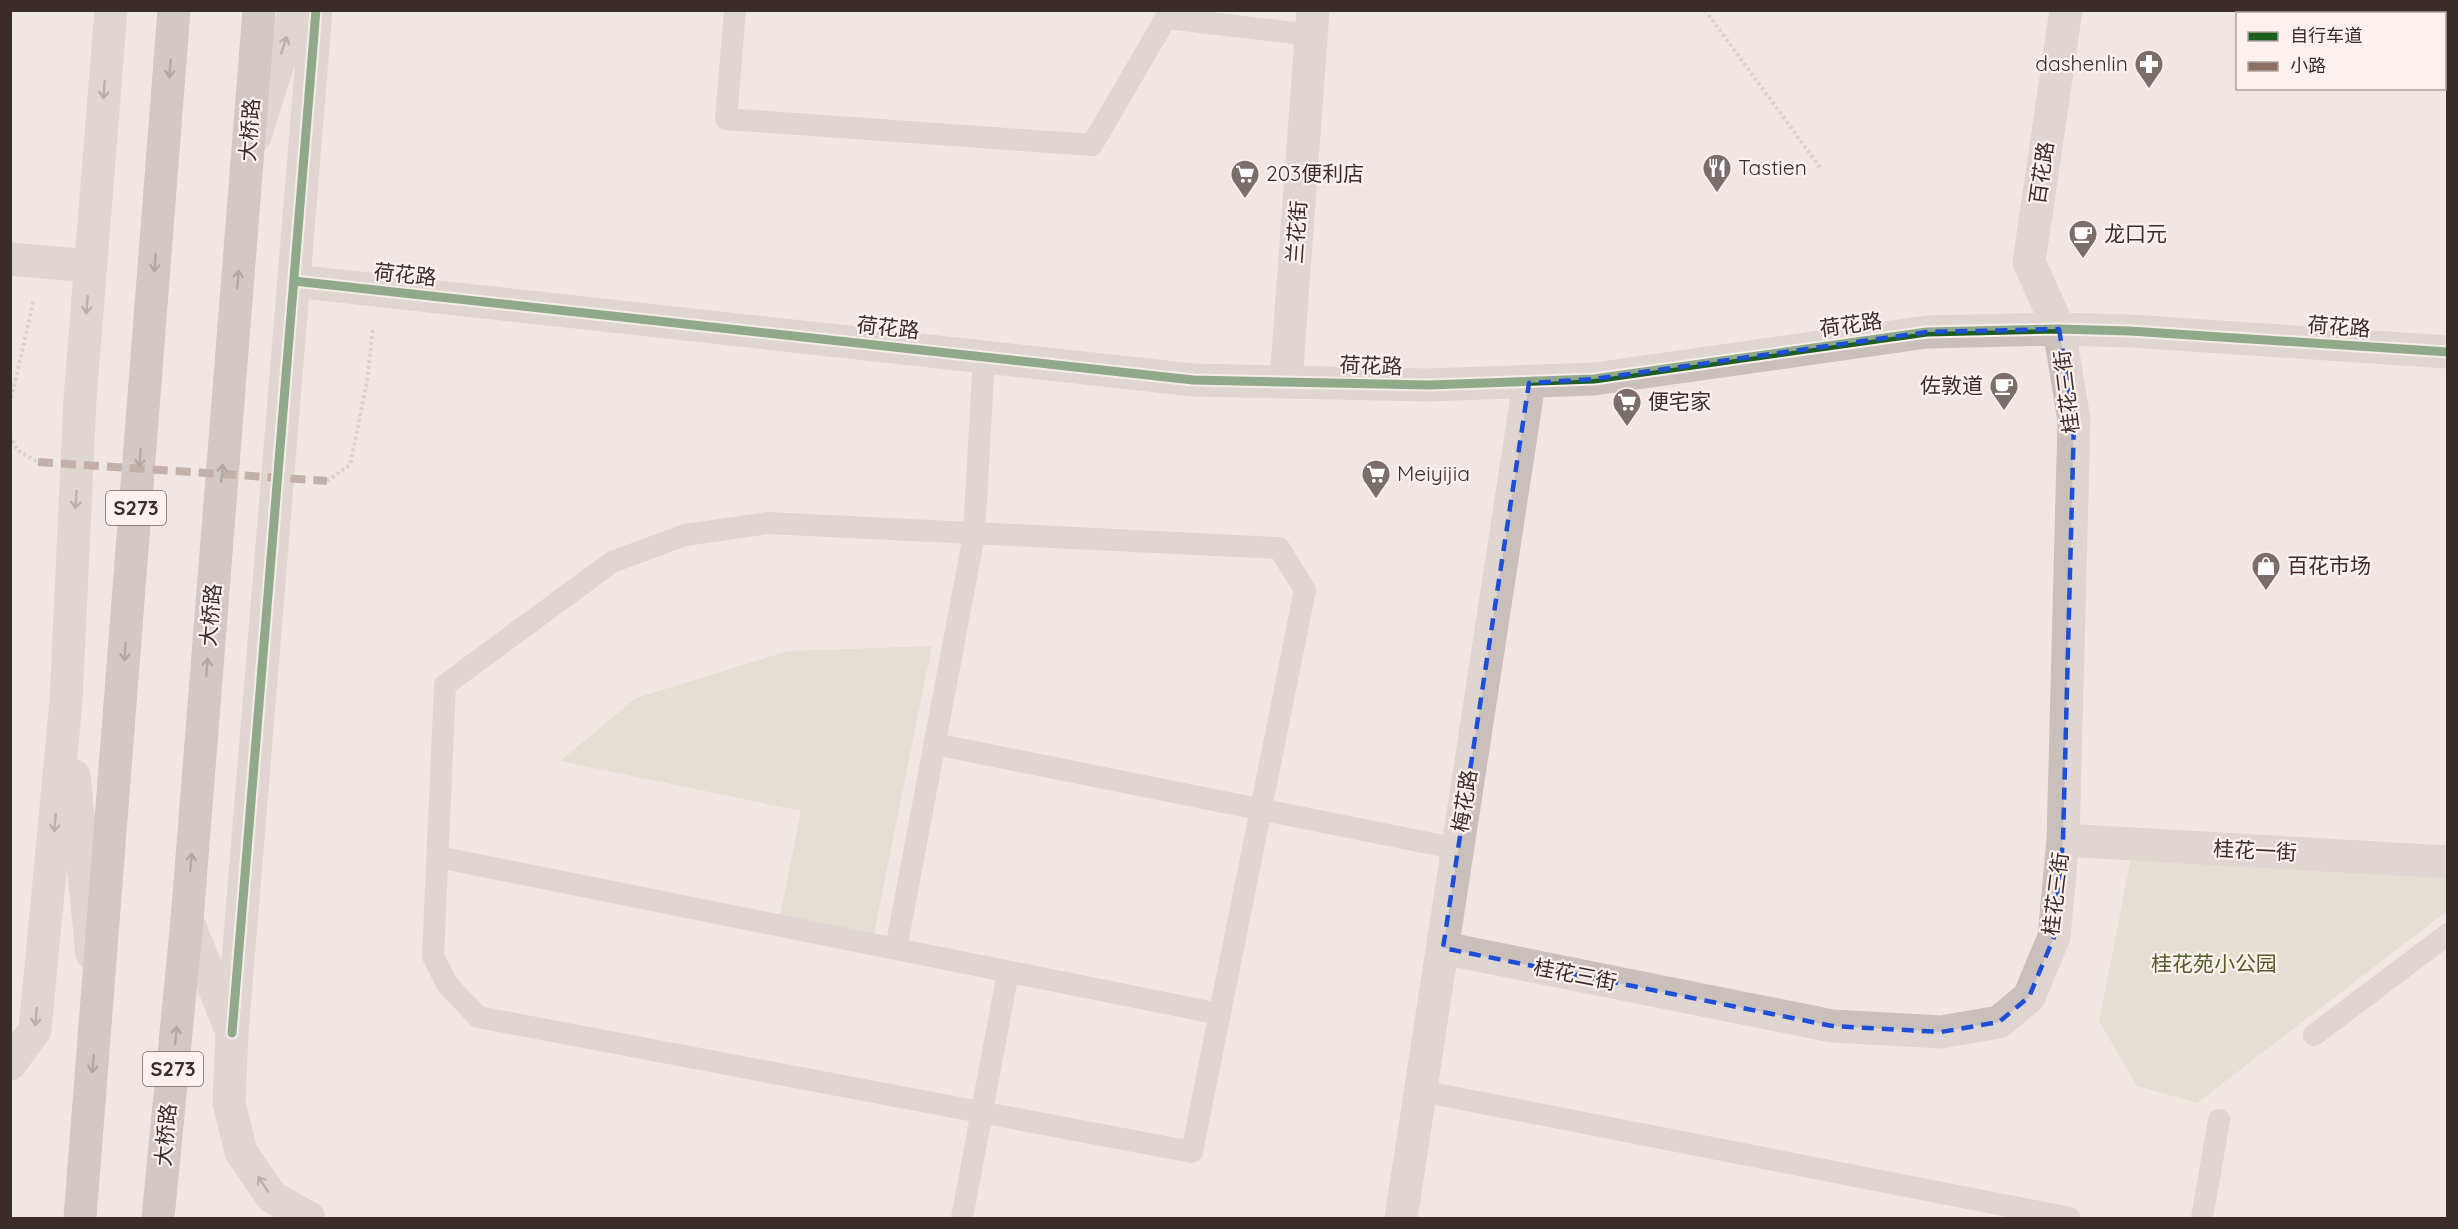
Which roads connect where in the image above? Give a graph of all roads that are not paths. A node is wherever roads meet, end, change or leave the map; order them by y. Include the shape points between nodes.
1 (111, 10) edge
2 (174, 10) edge
3 (259, 10) edge
4 (295, 10) edge
5 (316, 10) edge
6 (735, 10) edge
7 (2066, 10) edge
8 (1163, 14) edge
9 (1312, 23) edge
10 (247, 161) junction
11 (10, 259) edge
12 (89, 266) junction
13 (294, 281) junction
14 (2060, 329) junction
15 (2448, 352) edge
16 (984, 357) junction
17 (1286, 381) junction
18 (1529, 382) junction
19 (974, 535) junction
20 (66, 702) junction
21 (935, 744) junction
22 (1261, 808) junction
23 (2063, 840) junction
24 (1458, 849) junction
25 (438, 857) junction
26 (2448, 862) edge
27 (187, 920) junction
28 (2448, 934) edge
29 (1443, 948) junction
30 (896, 949) junction
31 (1008, 972) junction
32 (98, 1006) junction
33 (1220, 1014) junction
34 (232, 1033) junction
35 (2314, 1035) dead end
36 (10, 1064) edge
37 (1421, 1091) junction
38 (982, 1113) junction
39 (2219, 1120) dead end
40 (80, 1218) edge
41 (158, 1218) edge
42 (309, 1218) edge
43 (962, 1218) edge
44 (1401, 1218) edge
45 (2070, 1218) edge
46 (2202, 1218) edge

1 -> 12 street
2 -> 32 main road, S273
3 - 10 main road, 大桥路 / S273
10 -> 4 street
5 - 13 street
6 - 8 lane via 726,119 1092,145
7 - 14 street, 百花路 via 2029,262
8 - 9 lane
9 - 17 street, 兰花街
27 -> 10 main road, 大桥路 / S273
11 - 12 street
12 -> 20 street
13 - 16 street, 荷花路
13 - 34 street
14 - 15 street, 荷花路
14 - 18 street, 荷花路 via 1928,332 1594,379
14 - 23 street, 桂花三街 via 2074,420
16 - 17 street, 荷花路 via 1193,380
16 - 19 lane
17 - 18 street, 荷花路 via 1429,385
18 - 24 street, 梅花路
19 - 21 lane
19 - 22 lane via 1280,549 1305,590
19 - 25 lane via 768,523 684,535 612,562 445,685
20 - 32 street
20 -> 36 street via 35,1030
21 - 22 lane
21 - 30 lane
22 - 24 lane
22 - 33 lane
23 - 26 street, 桂花一街
23 - 29 street, 桂花三街 via 2054,937 2029,997 1999,1022 1941,1032 1832,1026
24 - 29 street, 梅花路
25 - 30 lane
25 - 38 lane via 434,957 447,984 478,1017
27 - 34 street
41 -> 27 main road, 大桥路 / S273
28 - 35 lane
29 - 37 street, 梅花路
30 - 31 lane
31 - 33 lane
31 - 38 lane
32 -> 40 main road, S273
33 - 38 lane via 1192,1152
42 -> 34 street via 272,1197 241,1152 229,1103
37 - 44 street, 梅花路
37 - 45 lane
38 - 43 lane
39 - 46 lane

